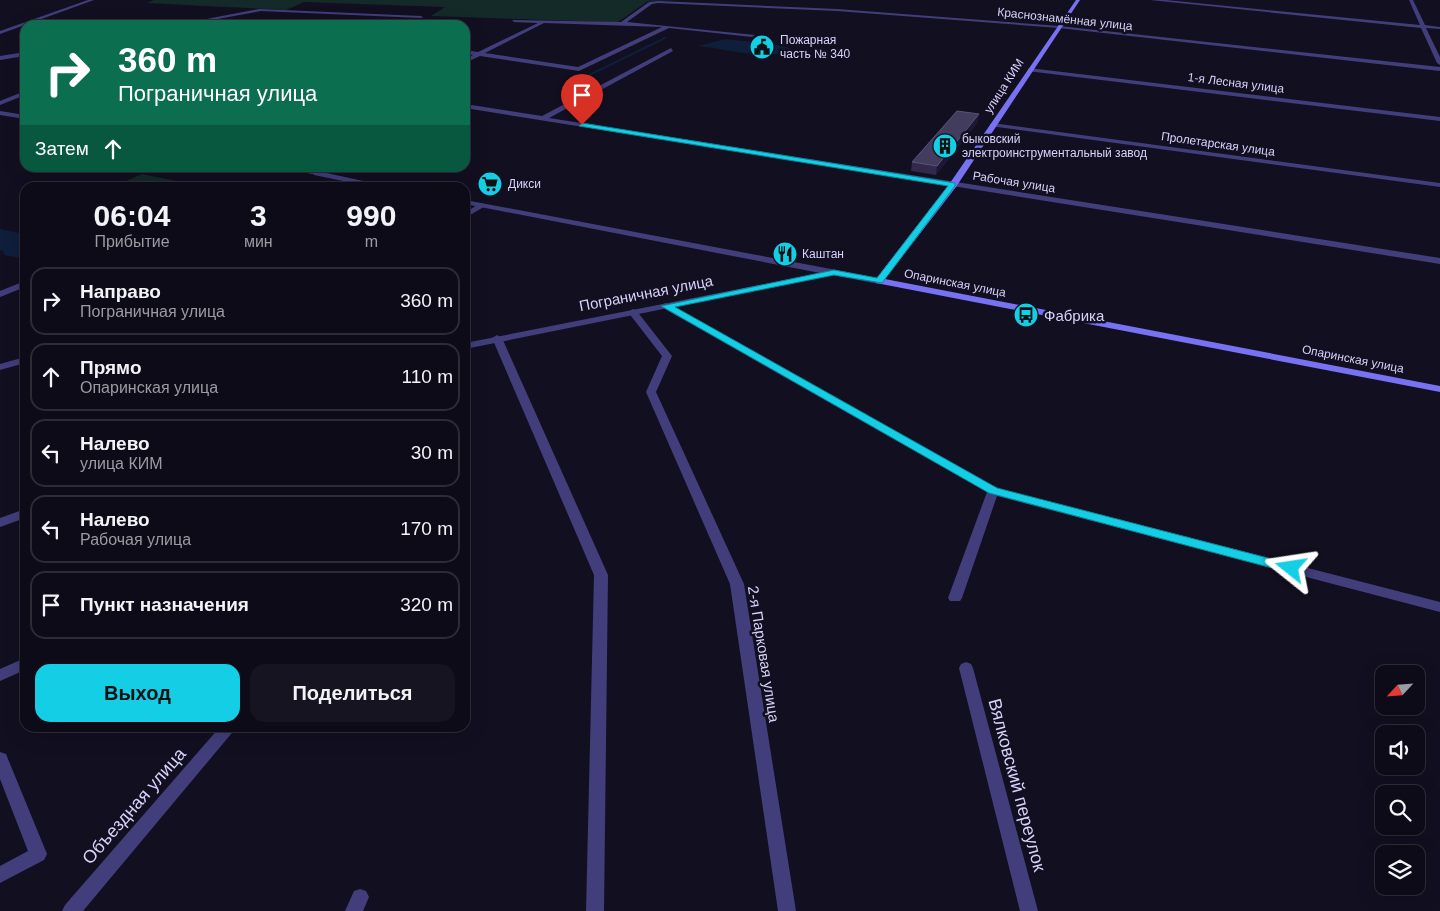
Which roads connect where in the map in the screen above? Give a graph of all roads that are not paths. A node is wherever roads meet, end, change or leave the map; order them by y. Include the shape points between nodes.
1 (92, 0) edge
2 (1078, 0) edge
3 (1152, 0) edge
4 (1412, 0) edge
5 (36, 20) edge
6 (207, 20) edge
7 (413, 20) edge
8 (514, 22) dead end
9 (544, 22) junction
10 (622, 24) junction
11 (20, 26) edge
12 (1422, 26) junction
13 (669, 27) junction
14 (1059, 27) junction
15 (1440, 28) edge
16 (0, 33) edge
17 (752, 36) dead end
18 (671, 50) dead end
19 (470, 52) edge
20 (480, 53) junction
21 (20, 55) edge
22 (0, 58) edge
23 (470, 58) edge
24 (1440, 63) edge
25 (1440, 69) edge
26 (1029, 70) junction
27 (20, 94) edge
28 (0, 103) edge
29 (470, 107) edge
30 (0, 113) edge
31 (20, 116) edge
32 (542, 118) junction
33 (1440, 119) edge
34 (992, 126) junction
35 (306, 172) edge
36 (316, 174) joint
37 (358, 182) edge
38 (953, 185) junction
39 (1440, 185) edge
40 (470, 203) edge
41 (483, 205) junction
42 (470, 213) edge
43 (1440, 261) edge
44 (834, 272) junction
45 (879, 281) junction
46 (20, 286) edge
47 (0, 294) edge
48 (666, 306) junction
49 (633, 312) junction
50 (497, 338) junction
51 (470, 345) edge
52 (20, 362) edge
53 (0, 368) edge
54 (1440, 389) edge
55 (993, 491) junction
56 (20, 515) edge
57 (0, 523) edge
58 (955, 598) dead end
59 (1440, 607) edge
60 (20, 666) edge
61 (966, 668) dead end
62 (0, 675) edge
63 (225, 732) edge
64 (0, 759) edge
65 (0, 875) edge
66 (71, 911) edge
67 (595, 911) edge
68 (787, 911) edge
69 (1029, 911) edge

1 - 5 street
2 - 14 main road, улица КИМ
3 - 12 street
4 - 12 street
6 - 7 street via 260,10 421,17
8 - 9 street
9 - 10 street
9 - 20 street
10 - 13 street
10 - 14 street, Краснознамённая улица via 651,3 658,2 837,10
11 - 16 street
12 - 15 street
12 - 24 street
13 - 17 street
13 - 20 street via 579,69
14 - 25 street, Краснознамённая улица
14 - 26 main road, улица КИМ
18 - 32 street
19 - 20 street
20 - 23 street
21 - 22 street
26 - 33 street, 1-я Лесная улица
26 - 34 main road, улица КИМ
27 - 28 street
29 - 32 street, Рабочая улица
30 - 31 street
32 - 38 street, Рабочая улица
34 - 38 main road, улица КИМ
34 - 39 street, Пролетарская улица
35 - 36 street
36 - 37 street
38 - 43 street, Рабочая улица
38 - 45 main road, улица КИМ
40 - 41 street, Опаринская улица
41 - 42 street
41 - 44 street, Опаринская улица
44 - 45 street, Опаринская улица
44 - 48 street, Пограничная улица
45 - 54 main road, Опаринская улица
46 - 47 street
48 - 49 street, Пограничная улица
48 - 55 street
49 - 50 street, Пограничная улица
49 - 68 street, 2-я Парковая улица via 667,356 651,392 737,584
50 - 51 street, Пограничная улица
50 - 67 street via 601,575
52 - 53 street
55 - 58 street
55 - 59 street
56 - 57 street
60 - 62 street
61 - 69 street, Вялковский переулок
63 - 66 street, Объездная улица
64 - 65 street via 38,854

